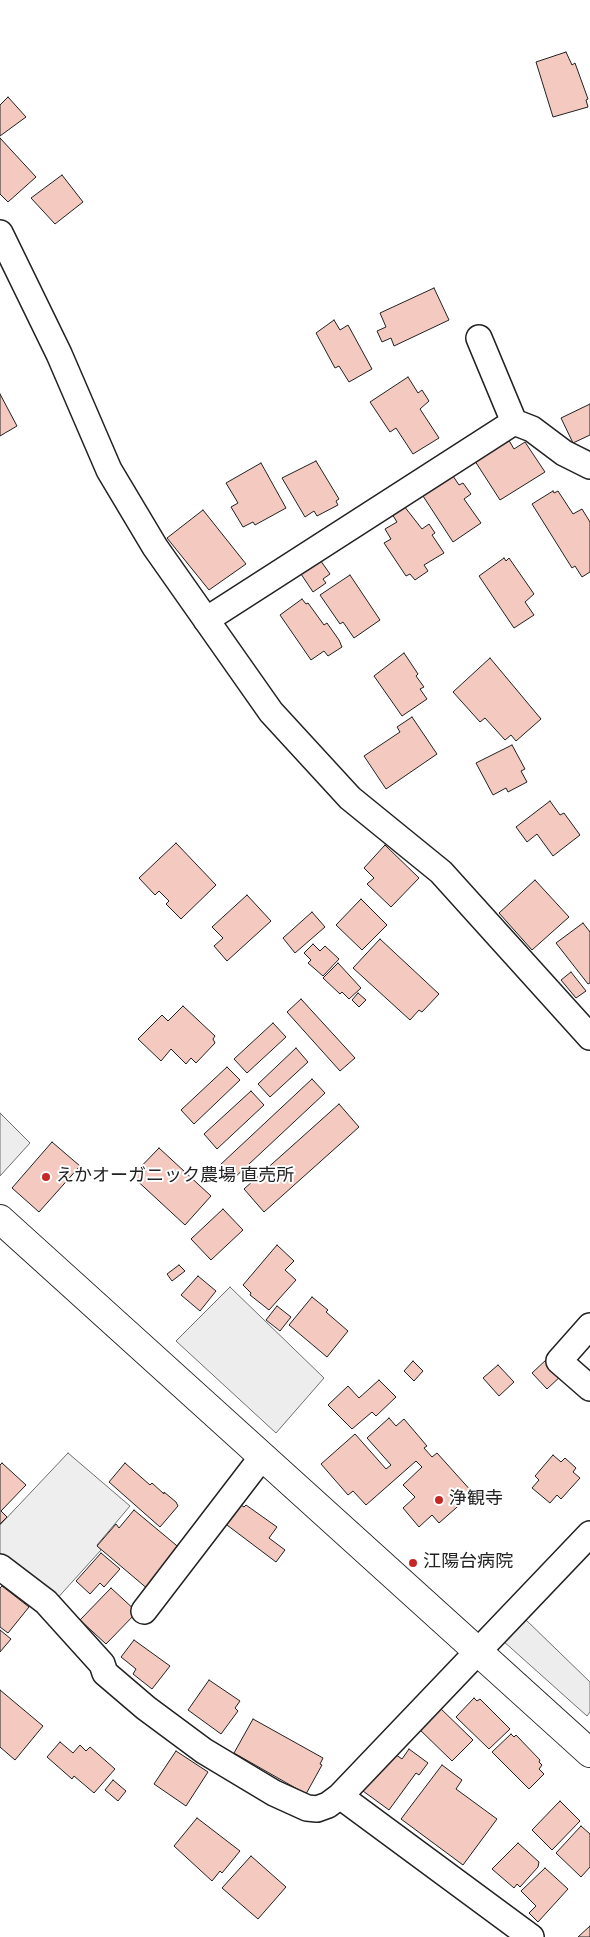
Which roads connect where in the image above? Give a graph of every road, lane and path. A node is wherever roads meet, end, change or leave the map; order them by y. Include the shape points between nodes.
1 (0, 234) edge
2 (479, 338) dead end
3 (514, 422) junction
4 (590, 466) edge
5 (206, 620) junction
6 (590, 1037) edge
7 (0, 1219) edge
8 (590, 1326) edge
9 (590, 1388) edge
10 (262, 1457) junction
11 (590, 1534) edge
12 (0, 1567) edge
13 (144, 1612) dead end
14 (476, 1651) junction
15 (590, 1754) edge
16 (340, 1796) junction
17 (531, 1937) edge

1 - 5 street via 60,354 109,470 155,547
2 - 3 street
3 - 4 street via 532,429 564,453
3 - 5 street
5 - 6 street via 271,712 314,759 350,798 441,872
7 - 10 street
8 - 9 street via 559,1361
10 - 13 street
10 - 14 street
11 - 14 street
12 - 16 street via 46,1602 102,1664 105,1673 204,1751 274,1793 307,1808 317,1809
14 - 15 street
14 - 16 street
16 - 17 street

